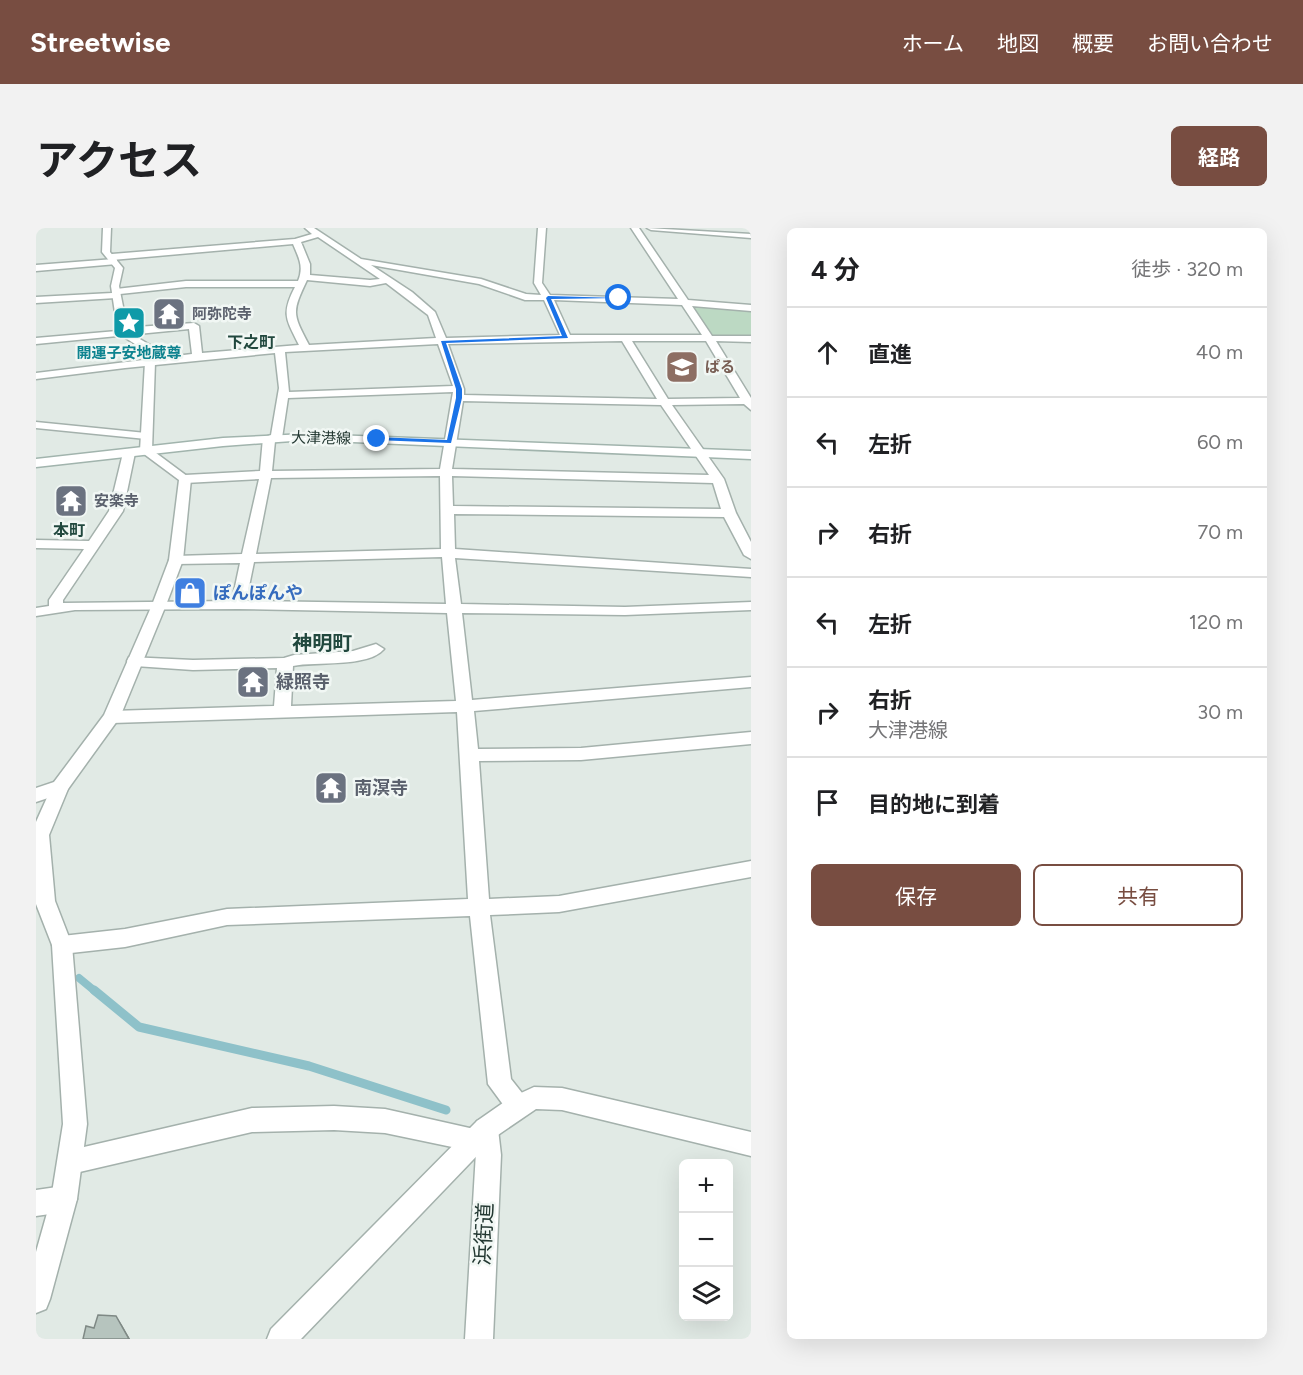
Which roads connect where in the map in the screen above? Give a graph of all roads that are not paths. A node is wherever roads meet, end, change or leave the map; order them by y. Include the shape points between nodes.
1 (107, 228) edge
2 (542, 228) edge
3 (635, 228) edge
4 (651, 228) edge
5 (313, 232) edge
6 (751, 236) edge
7 (296, 241) junction
8 (113, 260) junction
9 (360, 261) junction
10 (36, 268) edge
11 (387, 280) junction
12 (302, 281) junction
13 (116, 294) junction
14 (548, 298) junction
15 (36, 300) edge
16 (686, 303) junction
17 (751, 308) edge
18 (123, 332) junction
19 (566, 337) junction
20 (625, 338) junction
21 (709, 338) junction
22 (751, 339) edge
23 (36, 341) edge
24 (443, 342) junction
25 (306, 349) junction
26 (280, 351) junction
27 (197, 358) junction
28 (150, 362) junction
29 (36, 376) edge
30 (459, 393) junction
31 (283, 395) junction
32 (664, 402) junction
33 (749, 404) edge
34 (36, 425) edge
35 (272, 438) junction
36 (449, 442) junction
37 (140, 447) junction
38 (701, 454) junction
39 (751, 455) edge
40 (36, 463) edge
41 (446, 471) junction
42 (266, 474) junction
43 (185, 479) junction
44 (718, 479) junction
45 (447, 510) junction
46 (729, 513) junction
47 (746, 536) edge
48 (36, 544) edge
49 (93, 545) junction
50 (448, 553) junction
51 (751, 555) edge
52 (248, 558) junction
53 (176, 560) junction
54 (751, 573) edge
55 (159, 605) junction
56 (238, 605) junction
57 (751, 606) edge
58 (56, 609) junction
59 (455, 609) junction
60 (36, 612) edge
61 (376, 649) dead end
62 (135, 661) junction
63 (285, 663) junction
64 (751, 682) edge
65 (465, 706) junction
66 (282, 711) junction
67 (112, 717) junction
68 (751, 738) edge
69 (470, 755) junction
70 (60, 787) junction
71 (36, 795) edge
72 (751, 869) edge
73 (479, 908) junction
74 (62, 945) junction
75 (518, 1106) junction
76 (480, 1135) junction
77 (751, 1144) edge
78 (71, 1162) junction
79 (64, 1199) junction
80 (36, 1203) edge
81 (36, 1299) edge
82 (281, 1339) edge
83 (479, 1339) edge

1 - 8 street via 106,252
2 - 14 street via 538,283
3 - 16 street
4 - 6 street
5 - 7 street
5 - 9 street
7 - 8 street
7 - 12 street via 306,264
8 - 10 street
8 - 13 street via 119,268
9 - 11 street
9 - 14 street via 481,282 525,297
11 - 12 street
11 - 24 street via 432,314
12 - 13 street via 186,284
12 - 25 street via 290,304 292,321
13 - 15 street
13 - 18 street
14 - 16 street
14 - 19 street
16 - 17 street
16 - 21 street
18 - 23 street
18 - 27 street via 194,326
18 - 28 street via 146,347
19 - 20 street
19 - 24 street
20 - 21 street
20 - 32 street
21 - 22 street
21 - 33 street
24 - 25 street
24 - 30 street
25 - 26 street
26 - 27 street
26 - 31 street
27 - 28 street
28 - 29 street
28 - 37 street
30 - 31 street
30 - 32 street
30 - 36 street
31 - 35 street
32 - 33 street
32 - 38 street
34 - 37 street
35 - 36 street, 大津港線
35 - 37 street, 大津港線
35 - 42 street
36 - 38 street, 大津港線
36 - 41 street
37 - 40 street, 大津港線
37 - 43 street
37 - 49 street via 116,511
38 - 39 street, 大津港線
38 - 44 street
41 - 42 street
41 - 44 street
41 - 45 street
42 - 43 street
42 - 52 street
43 - 53 street
44 - 46 street
45 - 46 street
45 - 50 street
46 - 47 street
47 - 51 street
48 - 49 street
49 - 58 street via 56,600
50 - 52 street
50 - 54 street
50 - 59 street
52 - 53 street
52 - 56 street
53 - 55 street
55 - 56 street
55 - 58 street
55 - 62 street
56 - 59 street
57 - 59 street via 625,611
58 - 60 street
59 - 65 street
61 - 63 street via 354,656
62 - 63 street via 193,665
62 - 67 street
63 - 66 street
64 - 65 street
65 - 66 street
65 - 69 street
66 - 67 street
67 - 70 street
68 - 69 street via 581,754
69 - 73 street
70 - 71 street
70 - 74 street via 40,835 45,901
72 - 73 street via 559,904
73 - 74 street via 227,917 125,938
73 - 75 street via 500,1084
74 - 78 street via 75,1124
75 - 76 street
75 - 77 street via 534,1098 562,1099
76 - 78 street via 385,1121 252,1119
76 - 82 street
76 - 83 street, 浜街道 via 489,1155
78 - 79 street
79 - 80 street
79 - 81 street

